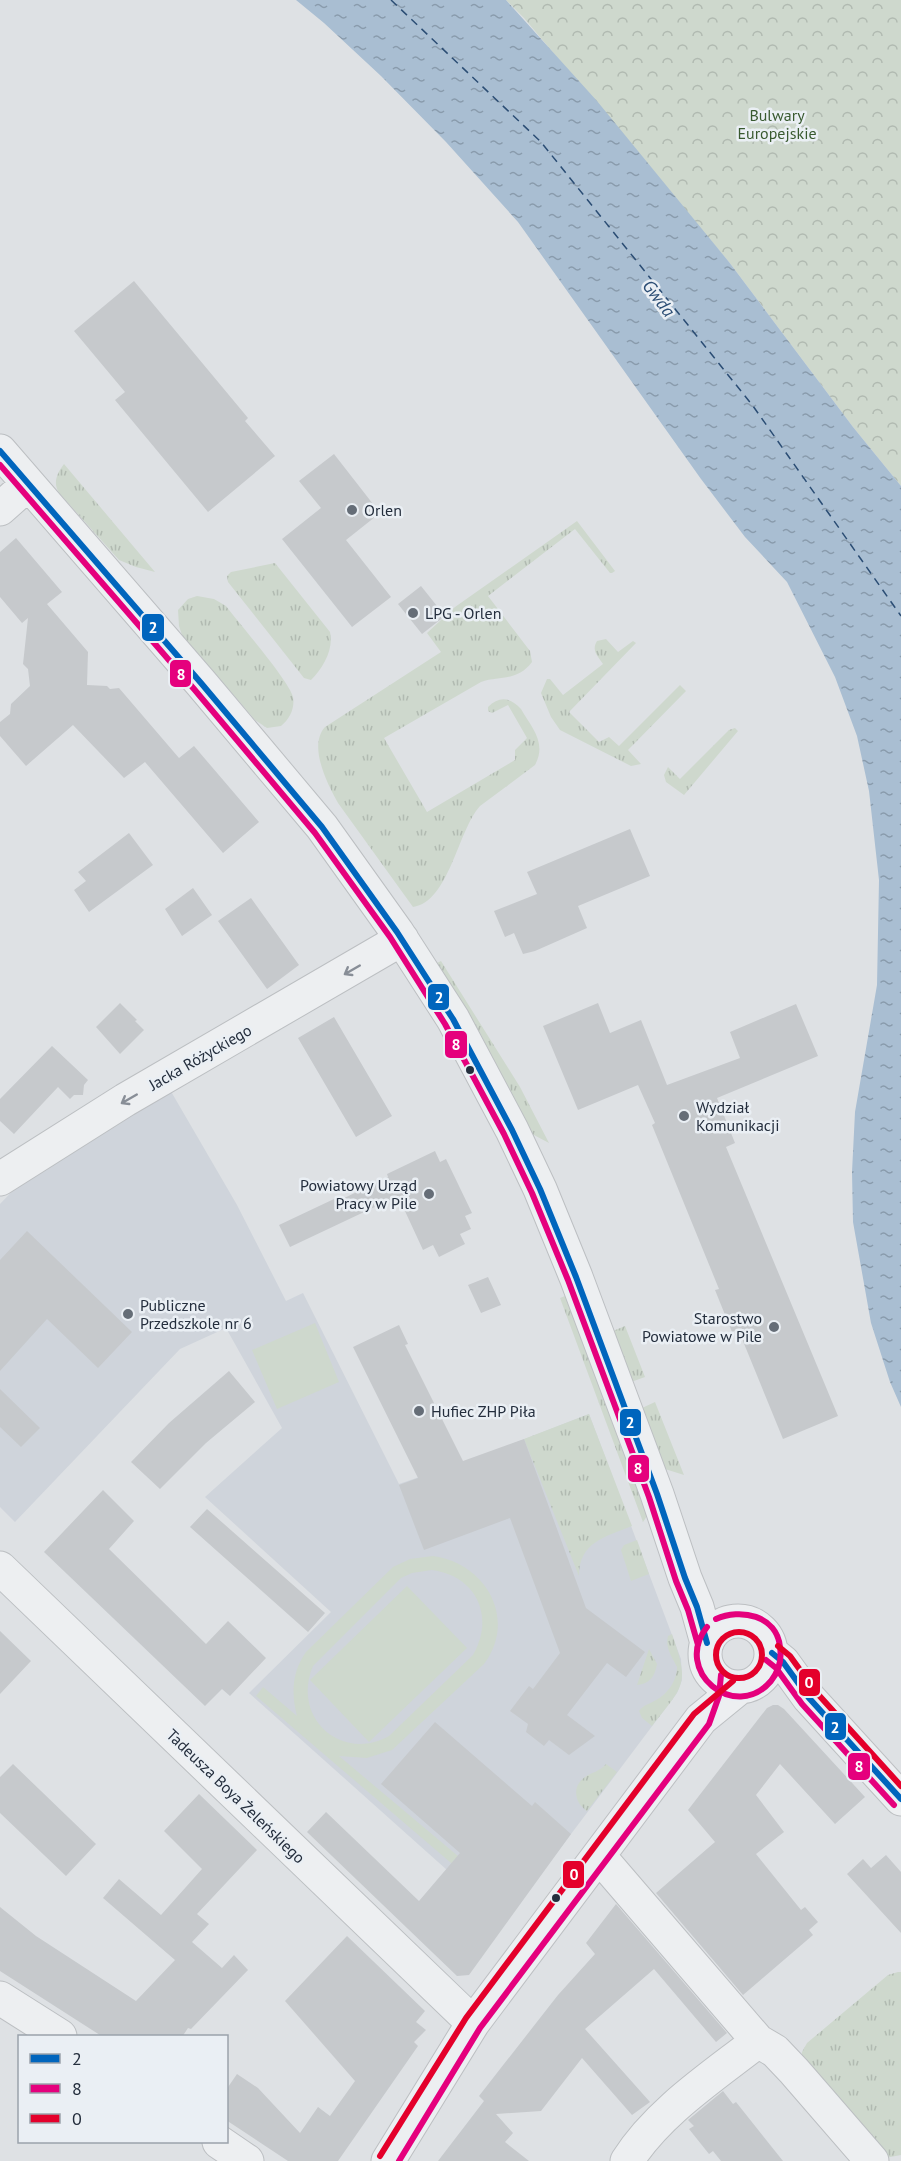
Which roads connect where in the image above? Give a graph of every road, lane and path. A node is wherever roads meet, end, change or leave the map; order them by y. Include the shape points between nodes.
1 (0, 451) edge
2 (28, 484) junction
3 (0, 509) edge
4 (402, 939) junction
5 (0, 1179) edge
6 (675, 1543) junction
7 (0, 1568) edge
8 (739, 1621) junction
9 (738, 1667) junction
10 (901, 1799) edge
11 (599, 1856) junction
12 (0, 1998) edge
13 (472, 2024) junction
14 (57, 2035) edge
15 (758, 2041) junction
16 (221, 2143) edge
17 (248, 2161) edge
18 (388, 2161) edge
19 (627, 2161) edge
20 (872, 2161) edge

1 - 2 street
2 - 3 street
2 - 4 street via 281,776 336,845
4 -> 5 street, Jacka Różyckiego via 125,1100
4 - 6 street via 458,1030 540,1189
6 - 8 street
6 - 9 street via 701,1618
7 - 13 street, Tadeusza Boya Żeleńskiego
8 - 9 street via 765,1634
8 - 9 street via 719,1627 712,1634
9 - 10 street via 783,1662 809,1698
9 - 11 street via 710,1694 701,1719
11 - 13 street
11 - 15 street
12 - 14 street
13 - 18 street
15 - 19 street via 668,2113
15 - 20 street via 775,2051 794,2071
16 - 17 street

